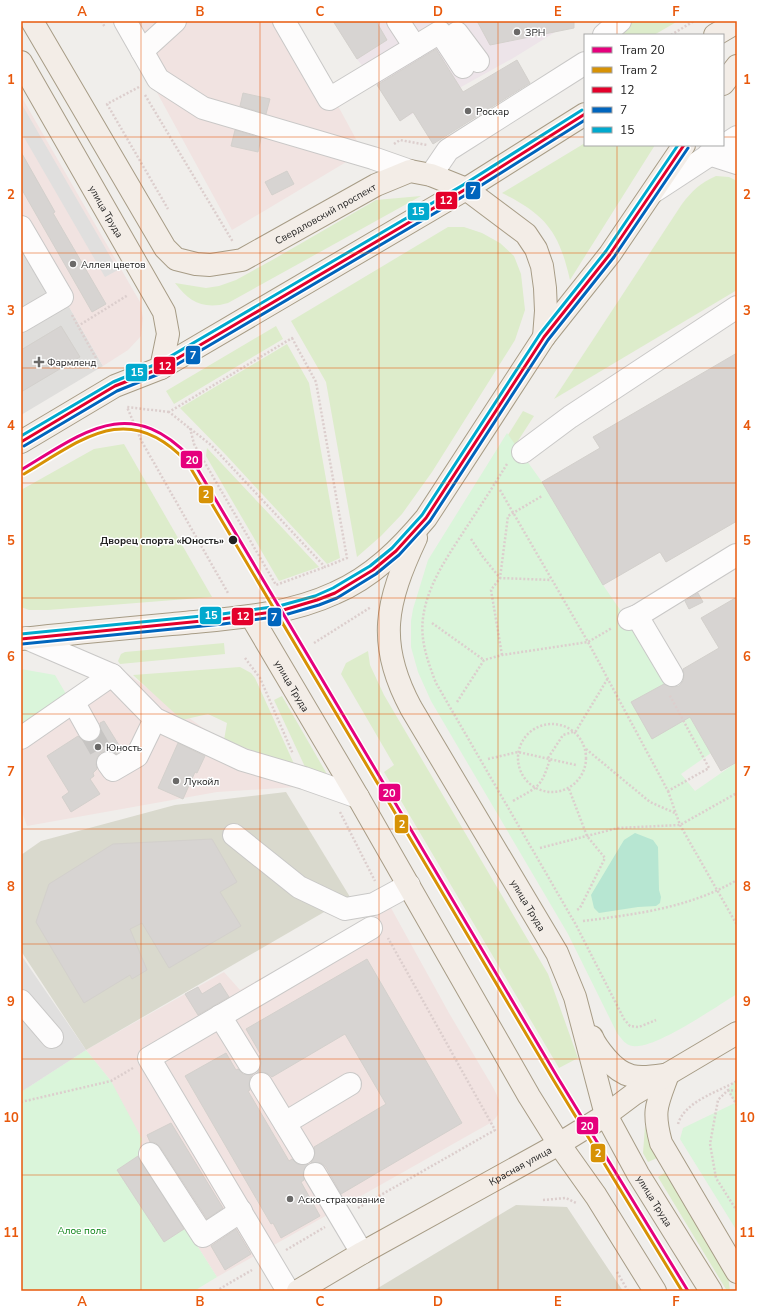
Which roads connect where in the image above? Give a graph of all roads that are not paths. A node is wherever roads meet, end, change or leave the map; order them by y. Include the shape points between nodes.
1 (32, 21) edge
2 (175, 21) edge
3 (284, 21) edge
4 (398, 21) edge
5 (448, 21) edge
6 (620, 21) edge
7 (737, 22) edge
8 (117, 28) edge
9 (605, 34) edge
10 (717, 34) edge
11 (415, 47) junction
12 (142, 51) junction
13 (21, 62) edge
14 (584, 64) edge
15 (737, 66) edge
16 (724, 83) edge
17 (584, 115) edge
18 (737, 137) edge
19 (724, 145) edge
20 (683, 146) edge
21 (722, 146) edge
22 (709, 154) junction
23 (737, 163) edge
24 (410, 171) junction
25 (431, 175) junction
26 (466, 189) junction
27 (653, 192) junction
28 (21, 227) edge
29 (737, 307) edge
30 (21, 321) edge
31 (544, 337) junction
32 (161, 368) junction
33 (21, 442) edge
34 (523, 452) road end
35 (426, 518) junction
36 (736, 555) dead end
37 (251, 616) junction
38 (23, 638) edge
39 (112, 675) junction
40 (672, 675) dead end
41 (74, 703) junction
42 (155, 718) junction
43 (89, 730) tunnel mouth
44 (21, 738) edge
45 (108, 763) dead end
46 (358, 797) junction
47 (234, 835) dead end
48 (409, 885) junction
49 (378, 931) road end
50 (575, 997) junction
51 (21, 1001) edge
52 (220, 1016) junction
53 (737, 1032) edge
54 (52, 1037) dead end
55 (248, 1063) dead end
56 (668, 1074) junction
57 (261, 1084) dead end
58 (350, 1084) dead end
59 (606, 1115) junction
60 (285, 1123) junction
61 (559, 1144) junction
62 (303, 1153) dead end
63 (150, 1154) dead end
64 (315, 1174) dead end
65 (241, 1211) junction
66 (362, 1253) junction
67 (737, 1272) edge
68 (288, 1291) edge
69 (298, 1291) edge
70 (655, 1291) edge
71 (711, 1291) edge

1 - 24 main road, Свердловский проспект via 164,248 176,259 210,265 242,260 376,185
2 - 12 lane
3 - 11 lane via 329,100
4 - 11 lane
5 - 11 lane via 470,64 440,32
6 - 9 lane
7 - 10 main road
8 - 12 lane
12 - 24 lane via 158,79 203,108
13 - 32 main road, улица Труда via 164,312 168,334
14 - 25 lane via 448,150
15 - 16 main road
17 - 26 main road
18 - 19 lane
20 - 27 main road
21 - 22 lane
22 - 23 lane
22 - 27 lane
24 - 25 main road
25 - 26 main road
26 - 31 main road via 526,234 536,249 546,288
26 - 32 main road
27 - 31 main road via 610,254
28 - 30 lane via 62,297
29 - 34 lane via 570,417
31 - 35 main road
32 - 33 main road via 115,386
35 - 37 main road via 386,560 369,574 340,591 307,604
35 - 50 main road, улица Труда via 406,560 390,611 390,657 412,708 549,938
36 - 40 lane via 633,617
37 - 38 main road
37 - 46 main road, улица Труда
38 - 39 lane
39 - 41 lane
39 - 42 lane
41 - 43 lane
41 - 44 lane
42 - 45 lane via 137,756 113,770
42 - 46 lane via 243,760
46 - 48 main road, улица Труда
47 - 48 lane via 299,887 345,910 374,904
48 - 61 main road, улица Труда
49 - 52 lane
50 - 56 main road via 594,1041 615,1067 635,1078
50 - 59 main road, улица Труда
51 - 54 lane
52 - 55 lane
52 - 65 lane via 149,1058
53 - 56 main road, Красная улица
56 - 59 main road, Красная улица via 634,1094
56 - 67 main road via 655,1108 661,1143
57 - 60 lane
58 - 60 lane
59 - 61 main road, Красная улица
59 - 71 main road, улица Труда via 638,1174
60 - 62 lane
61 - 66 main road, Красная улица
61 - 70 main road, улица Труда via 596,1196
63 - 65 lane via 203,1236
64 - 66 lane
65 - 68 lane
66 - 69 main road, Красная улица

